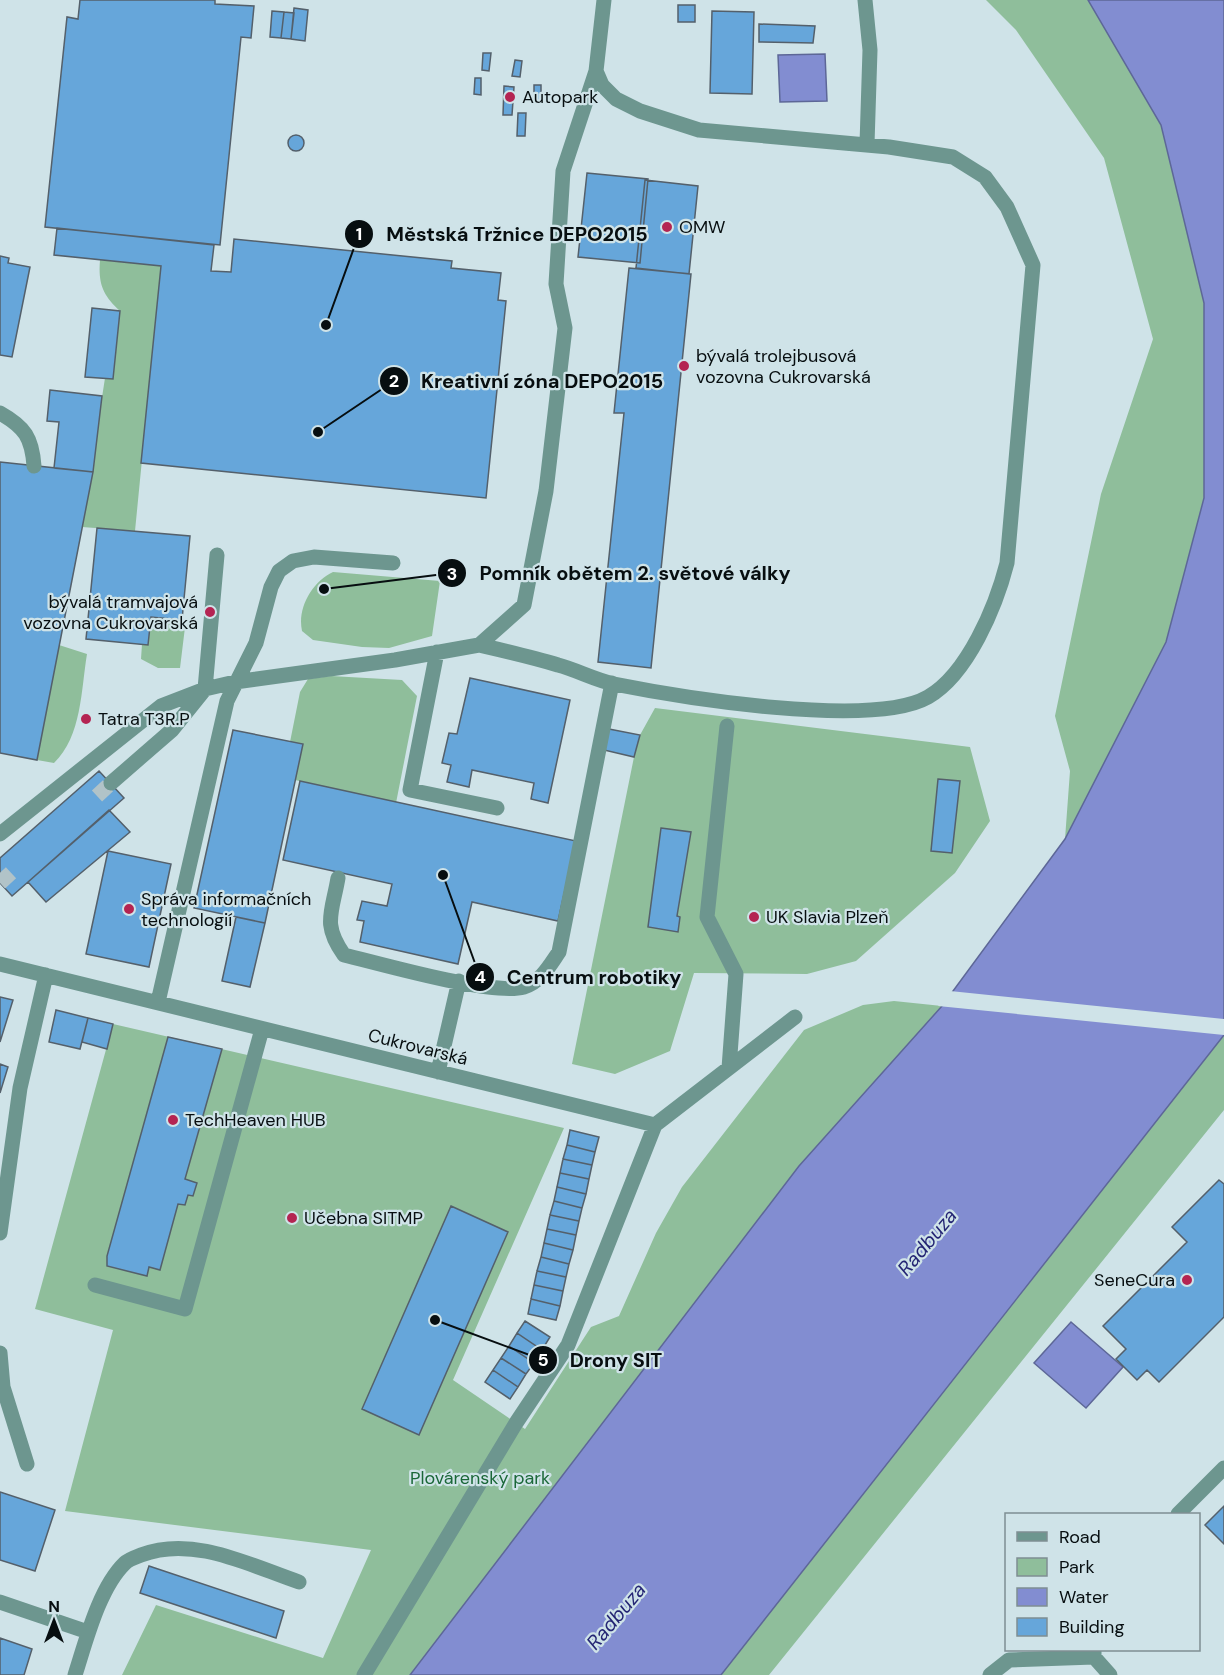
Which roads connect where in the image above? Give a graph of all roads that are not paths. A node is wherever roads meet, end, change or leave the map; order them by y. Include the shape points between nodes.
1 (604, 0) edge
2 (865, 0) edge
3 (596, 72) junction
4 (867, 144) junction
5 (0, 413) edge
6 (34, 466) dead end
7 (217, 555) dead end
8 (393, 563) dead end
9 (479, 645) junction
10 (437, 652) junction
11 (235, 682) junction
12 (612, 683) junction
13 (205, 689) junction
14 (727, 726) dead end
15 (111, 783) tunnel mouth
16 (497, 808) dead end
17 (0, 834) edge
18 (338, 878) dead end
19 (0, 964) edge
20 (46, 975) junction
21 (459, 981) junction
22 (158, 1002) junction
23 (795, 1017) dead end
24 (262, 1029) junction
25 (729, 1068) junction
26 (438, 1072) junction
27 (656, 1125) junction
28 (0, 1233) edge
29 (95, 1285) dead end
30 (0, 1353) edge
31 (27, 1464) dead end
32 (1224, 1467) edge
33 (1180, 1513) edge
34 (299, 1582) dead end
35 (0, 1602) edge
36 (88, 1632) junction
37 (1094, 1653) edge
38 (75, 1675) edge
39 (364, 1675) edge
40 (990, 1675) edge
41 (1110, 1675) edge

1 - 3 street
2 - 4 street via 870,60
3 - 4 street via 616,99 699,130
3 - 9 street via 563,171 556,284 565,328 546,491 524,605
4 - 12 street via 953,157 985,177 1007,207 1033,265 1007,563 997,599 974,644 949,680 927,698 892,708 805,710
5 - 6 street via 20,426 32,444
7 - 13 street
8 - 11 street via 314,557 289,563 279,571 271,587 261,627
9 - 10 street
9 - 12 street via 558,664
10 - 11 street
10 - 16 street via 410,790
11 - 13 street
11 - 22 street via 210,771
12 - 21 street via 560,952 543,976 526,987 498,990
13 - 15 street via 172,730
13 - 17 street via 161,706
14 - 25 street via 707,917 736,974
18 - 21 street via 329,924 331,937 344,955
19 - 20 street, Cukrovarská
20 - 22 street, Cukrovarská
20 - 28 street via 20,1088
21 - 26 street
22 - 24 street, Cukrovarská
23 - 25 street
24 - 26 street, Cukrovarská
24 - 29 street via 185,1309
25 - 27 street
26 - 27 street, Cukrovarská
27 - 39 street via 568,1345 516,1423
30 - 31 street via 3,1387
32 - 33 street
34 - 36 street via 197,1548 160,1548 126,1561 110,1582
35 - 36 street
36 - 38 street
37 - 40 street via 1009,1660
37 - 41 street

